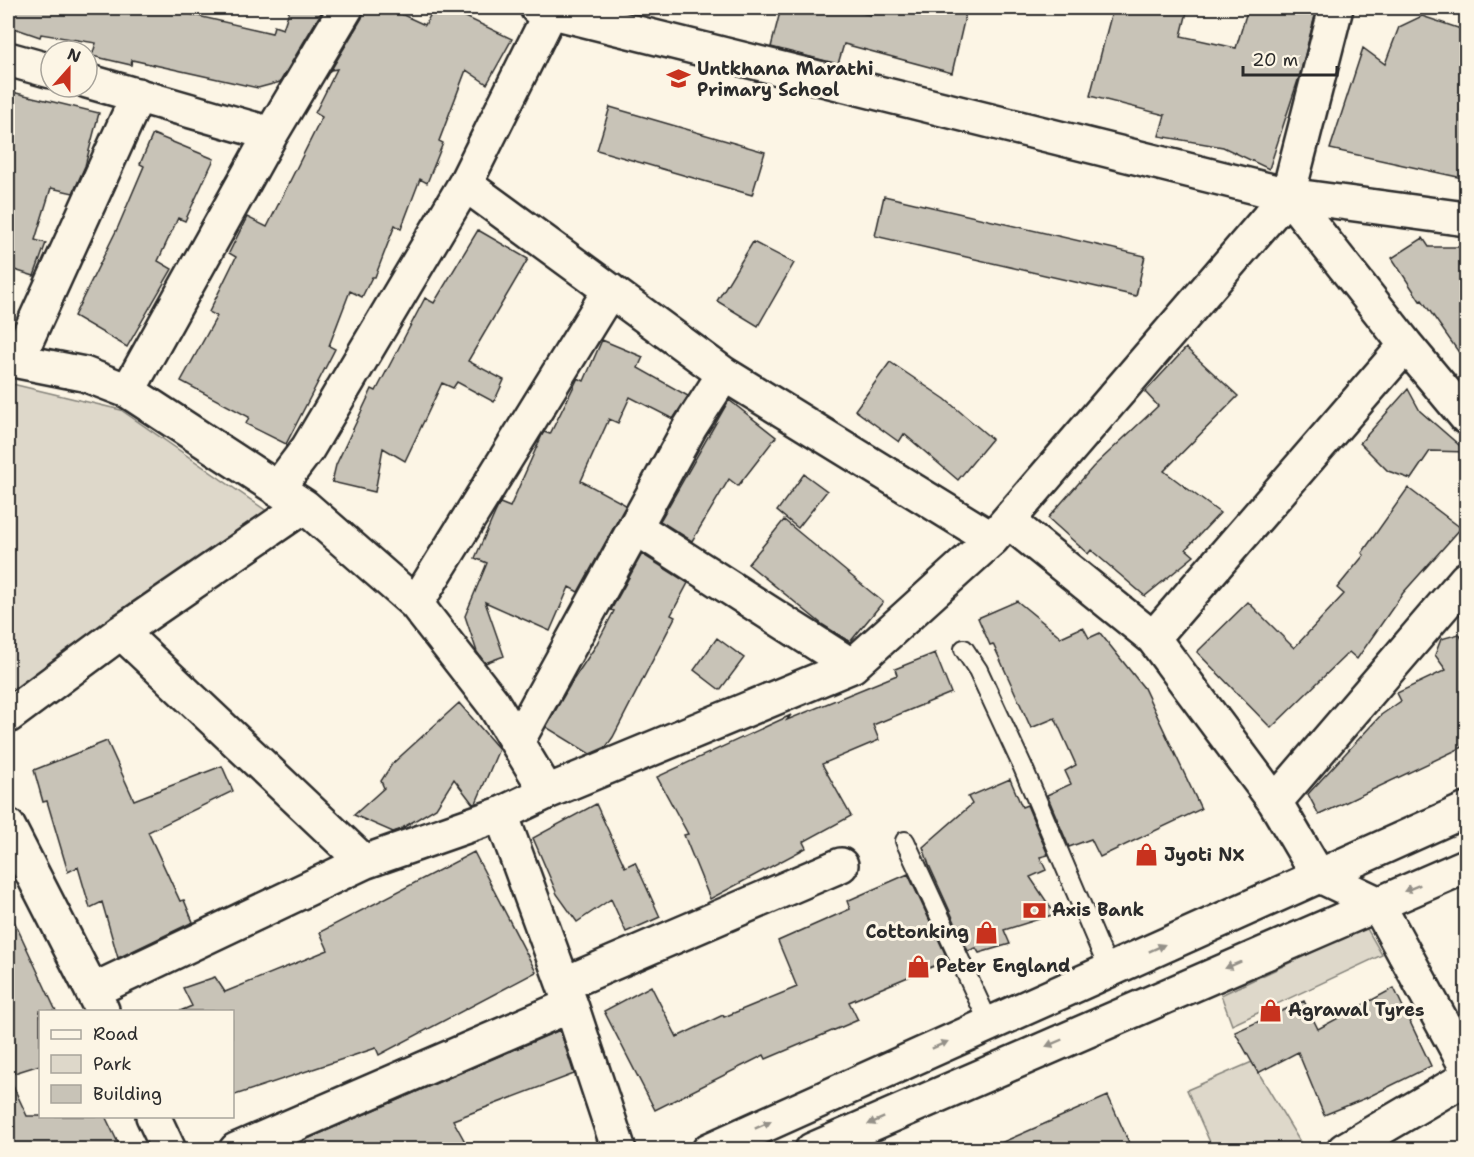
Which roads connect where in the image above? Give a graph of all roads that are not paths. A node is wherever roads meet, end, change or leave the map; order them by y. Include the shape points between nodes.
1 (346, 8) edge
2 (1336, 8) edge
3 (544, 10) edge
4 (8, 59) edge
5 (39, 68) edge
6 (99, 84) edge
7 (138, 95) junction
8 (271, 134) junction
9 (465, 184) junction
10 (1288, 195) junction
11 (1467, 219) edge
12 (610, 290) junction
13 (1406, 345) junction
14 (12, 360) edge
15 (724, 374) junction
16 (128, 391) junction
17 (1467, 417) edge
18 (291, 498) junction
19 (635, 527) junction
20 (1000, 530) junction
21 (1467, 579) edge
22 (416, 604) junction
23 (121, 632) junction
24 (1153, 638) junction
25 (964, 649) dead end
26 (852, 666) junction
27 (8, 716) edge
28 (517, 742) junction
29 (547, 792) junction
30 (1275, 802) junction
31 (1467, 810) edge
32 (501, 814) junction
33 (8, 826) edge
34 (905, 841) dead end
35 (364, 862) junction
36 (841, 865) dead end
37 (1467, 866) edge
38 (1318, 876) junction
39 (1377, 903) junction
40 (1109, 970) junction
41 (567, 995) junction
42 (97, 1001) edge
43 (989, 1023) junction
44 (1467, 1066) edge
45 (1467, 1078) edge
46 (154, 1118) edge
47 (169, 1149) edge
48 (236, 1149) edge
49 (619, 1149) edge
50 (709, 1149) edge
51 (812, 1149) edge
52 (1344, 1149) edge

1 - 8 street
2 - 10 street
3 - 9 street
3 - 10 street
4 - 5 street
6 - 7 street
7 - 8 street
7 - 14 street
8 - 16 street
9 - 12 street
9 - 18 street via 308,448
10 - 11 street
10 - 13 street
10 - 20 street
12 - 15 street
12 - 22 street
13 - 17 street
13 - 24 street
14 - 16 street via 84,374
15 - 19 street
15 - 20 street
16 - 18 street
18 - 22 street
18 - 23 street
19 - 26 street
19 - 28 street
20 - 24 street
20 - 26 street
21 - 30 street
22 - 28 street via 493,703
23 - 27 street
23 - 35 street
24 - 30 street
25 - 40 lane via 978,670 1022,765
26 - 29 street
28 - 29 street
29 - 32 street
30 - 38 street
31 - 38 street
32 - 35 street
32 - 41 street
33 - 42 street
34 - 43 lane
35 - 42 street
36 - 41 street
37 -> 39 street
38 - 39 street
40 -> 38 street
39 - 44 street
39 -> 51 street
40 - 43 street
41 - 48 street
41 - 49 street
50 -> 43 street
45 - 52 street
46 - 47 street

